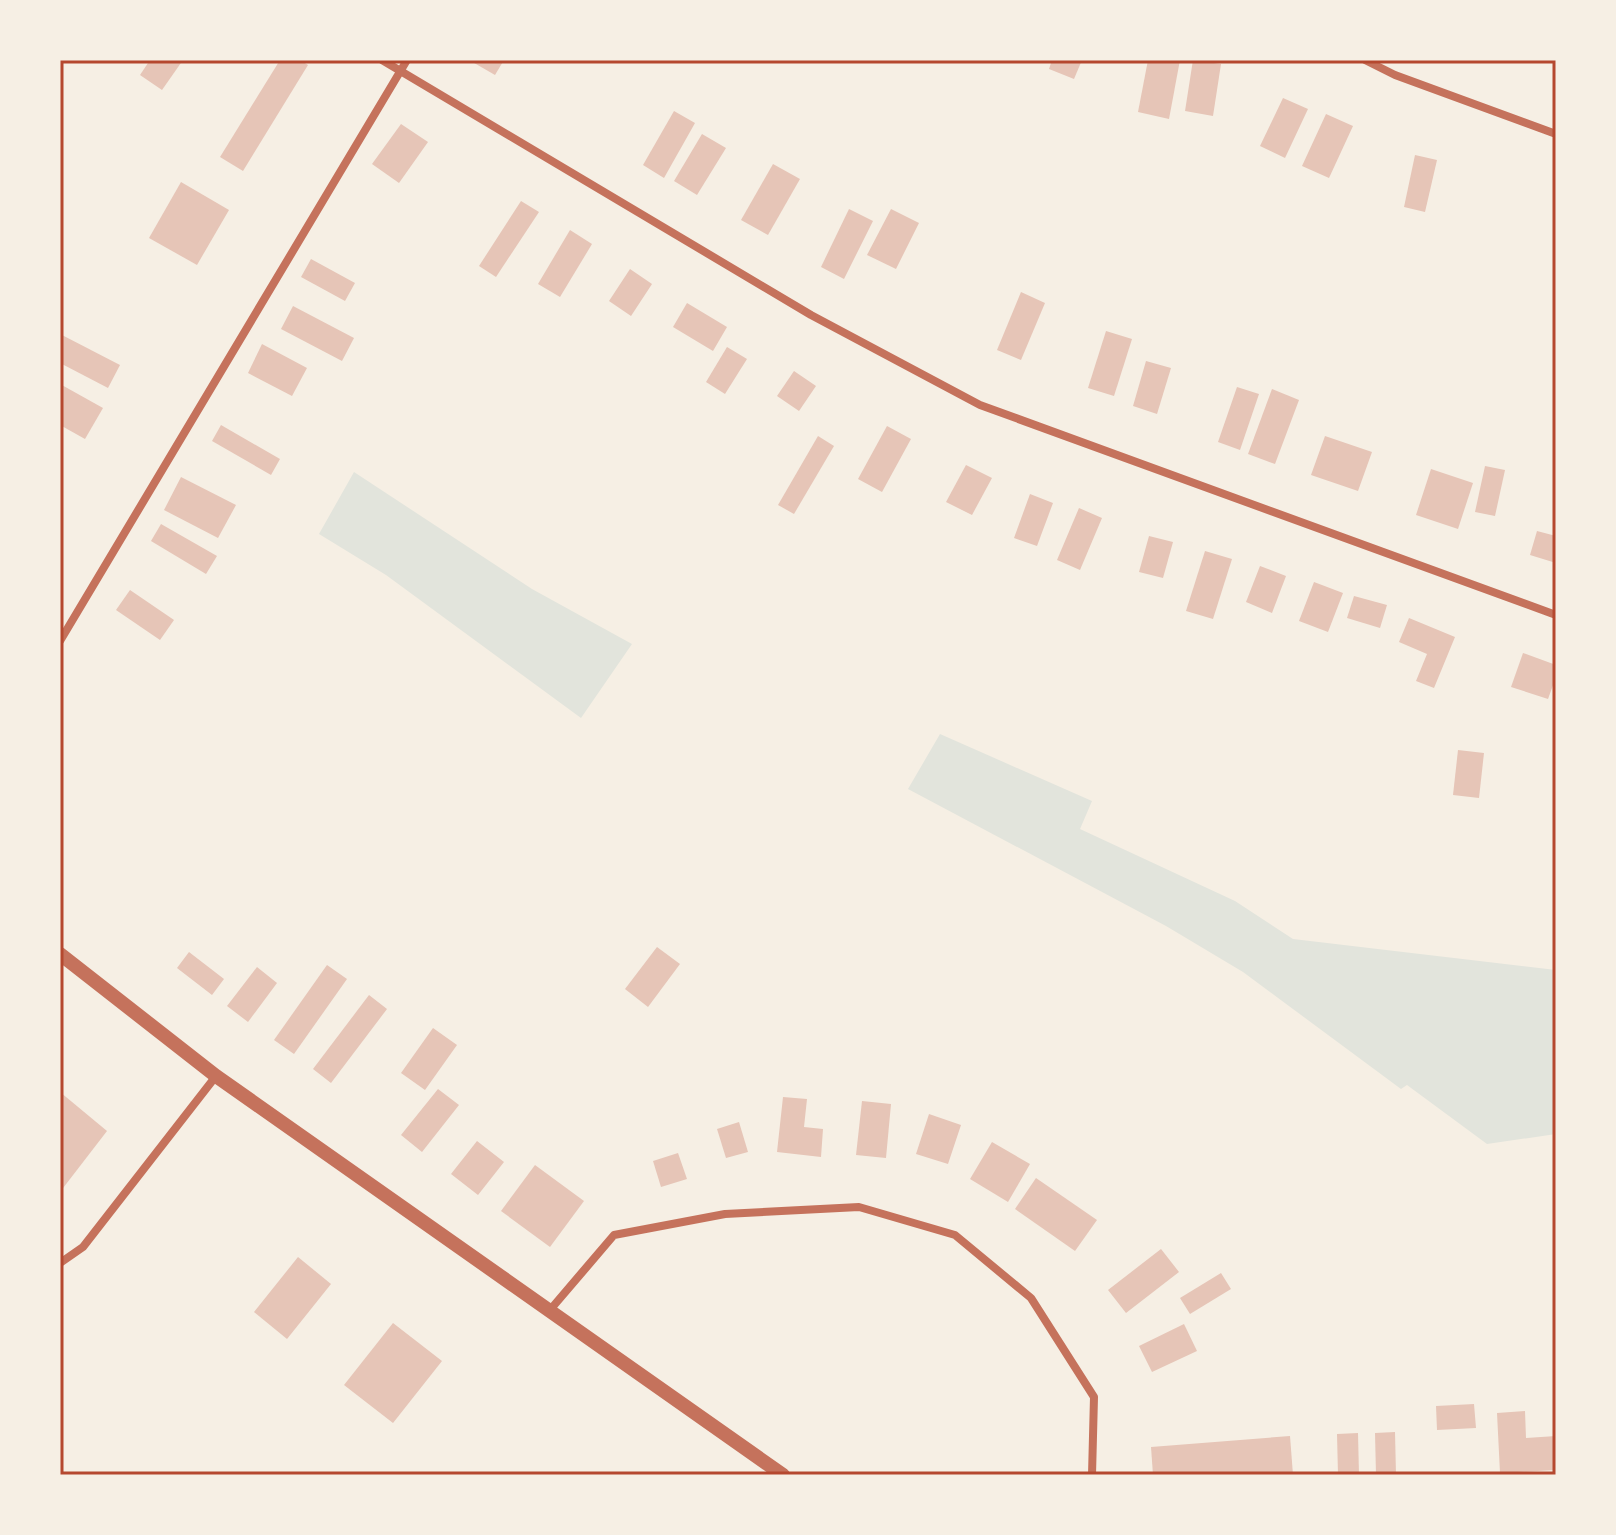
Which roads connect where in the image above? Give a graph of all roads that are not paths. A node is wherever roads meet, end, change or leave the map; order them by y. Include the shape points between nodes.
1 (382, 60) edge
2 (407, 60) edge
3 (1365, 60) edge
4 (400, 71) junction
5 (1556, 134) edge
6 (1556, 615) edge
7 (60, 641) edge
8 (60, 954) edge
9 (216, 1076) junction
10 (60, 1263) edge
11 (550, 1310) junction
12 (783, 1475) edge
13 (1092, 1475) edge

1 - 4 street
2 - 4 street
3 - 5 street
4 - 6 street via 811,315 980,405
4 - 7 street
8 - 9 street
9 - 10 street via 83,1247
9 - 11 street
11 - 12 street
11 - 13 street via 614,1235 725,1214 859,1207 955,1235 1031,1298 1094,1397

